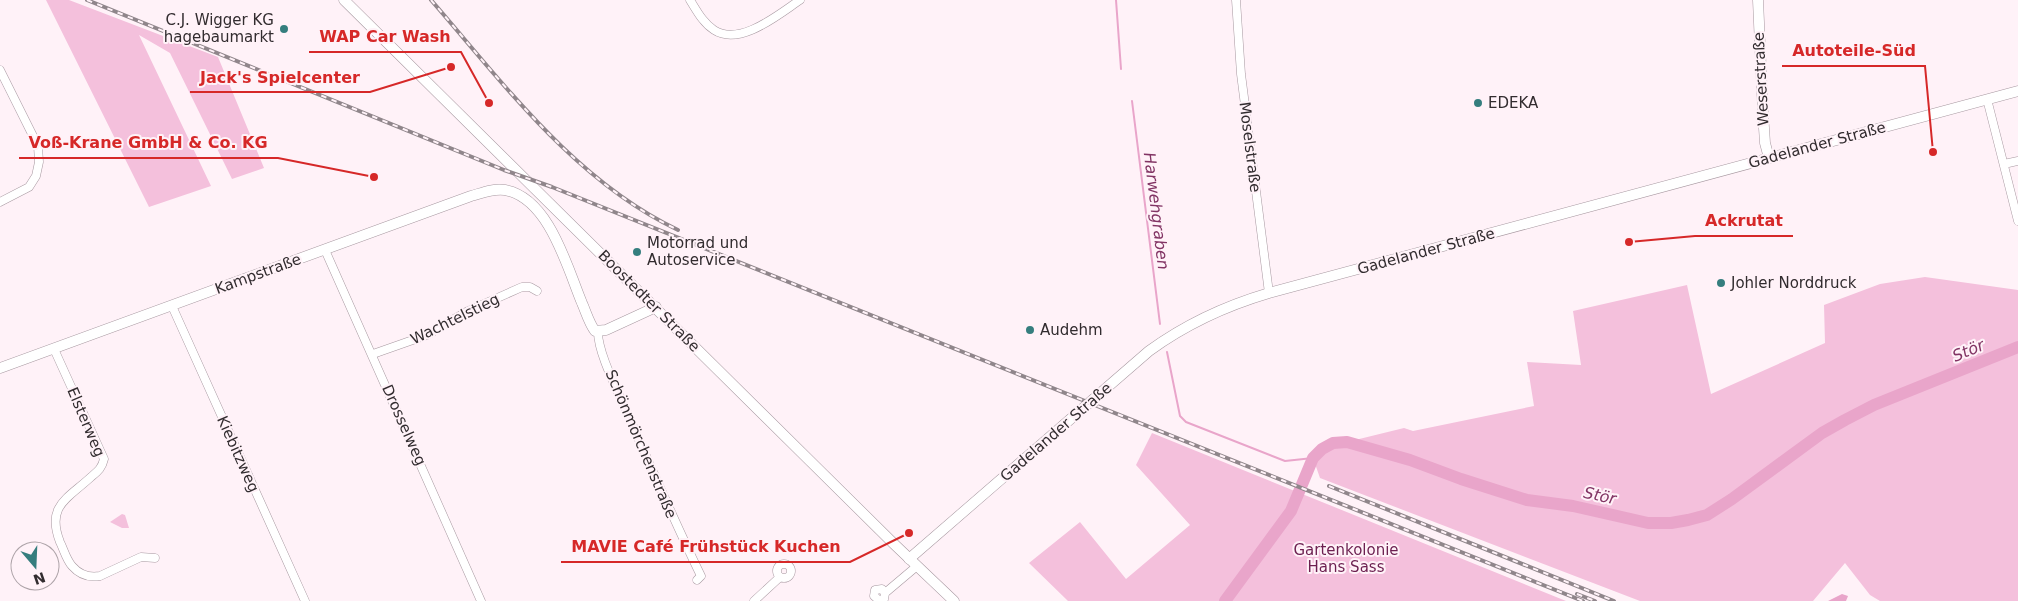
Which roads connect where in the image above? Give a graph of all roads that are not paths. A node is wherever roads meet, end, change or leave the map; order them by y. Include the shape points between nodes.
1 (344, 0) edge
2 (690, 0) edge
3 (800, 0) edge
4 (1236, 0) edge
5 (1758, 0) edge
6 (0, 70) edge
7 (2018, 91) edge
8 (1987, 99) junction
9 (1769, 158) junction
10 (2018, 161) edge
11 (2004, 164) junction
12 (518, 194) joint
13 (0, 202) edge
14 (2018, 221) edge
15 (325, 250) junction
16 (537, 291) dead end
17 (1269, 293) junction
18 (172, 306) junction
19 (656, 307) junction
20 (598, 332) junction
21 (54, 349) junction
22 (373, 354) junction
23 (0, 368) edge
24 (155, 558) dead end
25 (913, 563) junction
26 (780, 577) dead end
27 (697, 580) dead end
28 (305, 601) edge
29 (481, 601) edge
30 (754, 601) edge
31 (878, 601) edge
32 (954, 601) edge

1 - 19 street, Boostedter Straße
2 - 3 street via 716,32 738,36
4 - 17 street, Moselstraße via 1241,74
5 - 9 street, Weserstraße via 1763,120
6 - 13 street via 38,146 39,162 29,187
7 - 8 street, Gadelander Straße
8 - 9 street, Gadelander Straße
8 - 11 street
9 - 17 street, Gadelander Straße
10 - 11 street
11 - 14 street
12 - 15 street, Kampstraße via 499,190 484,192
12 - 20 street, Schönmörchenstraße via 533,204 547,223
15 - 18 street, Kampstraße
15 - 22 street, Drosselweg
16 - 22 street, Wachtelstieg via 522,287 468,311 426,335
17 - 25 street, Gadelander Straße via 1206,316 1149,351
18 - 21 street, Kampstraße
18 - 28 street, Kiebitzweg
19 - 20 street
19 - 25 street, Boostedter Straße
20 - 27 street, Schönmörchenstraße via 602,352 620,396 701,576
21 - 23 street, Kampstraße
21 - 24 street, Elsterweg via 104,459 100,469 64,501 56,514 56,529 67,559 77,571 100,576 140,557
22 - 29 street, Drosselweg
25 - 31 street via 884,599
25 - 32 street, Boostedter Straße
26 - 30 street

